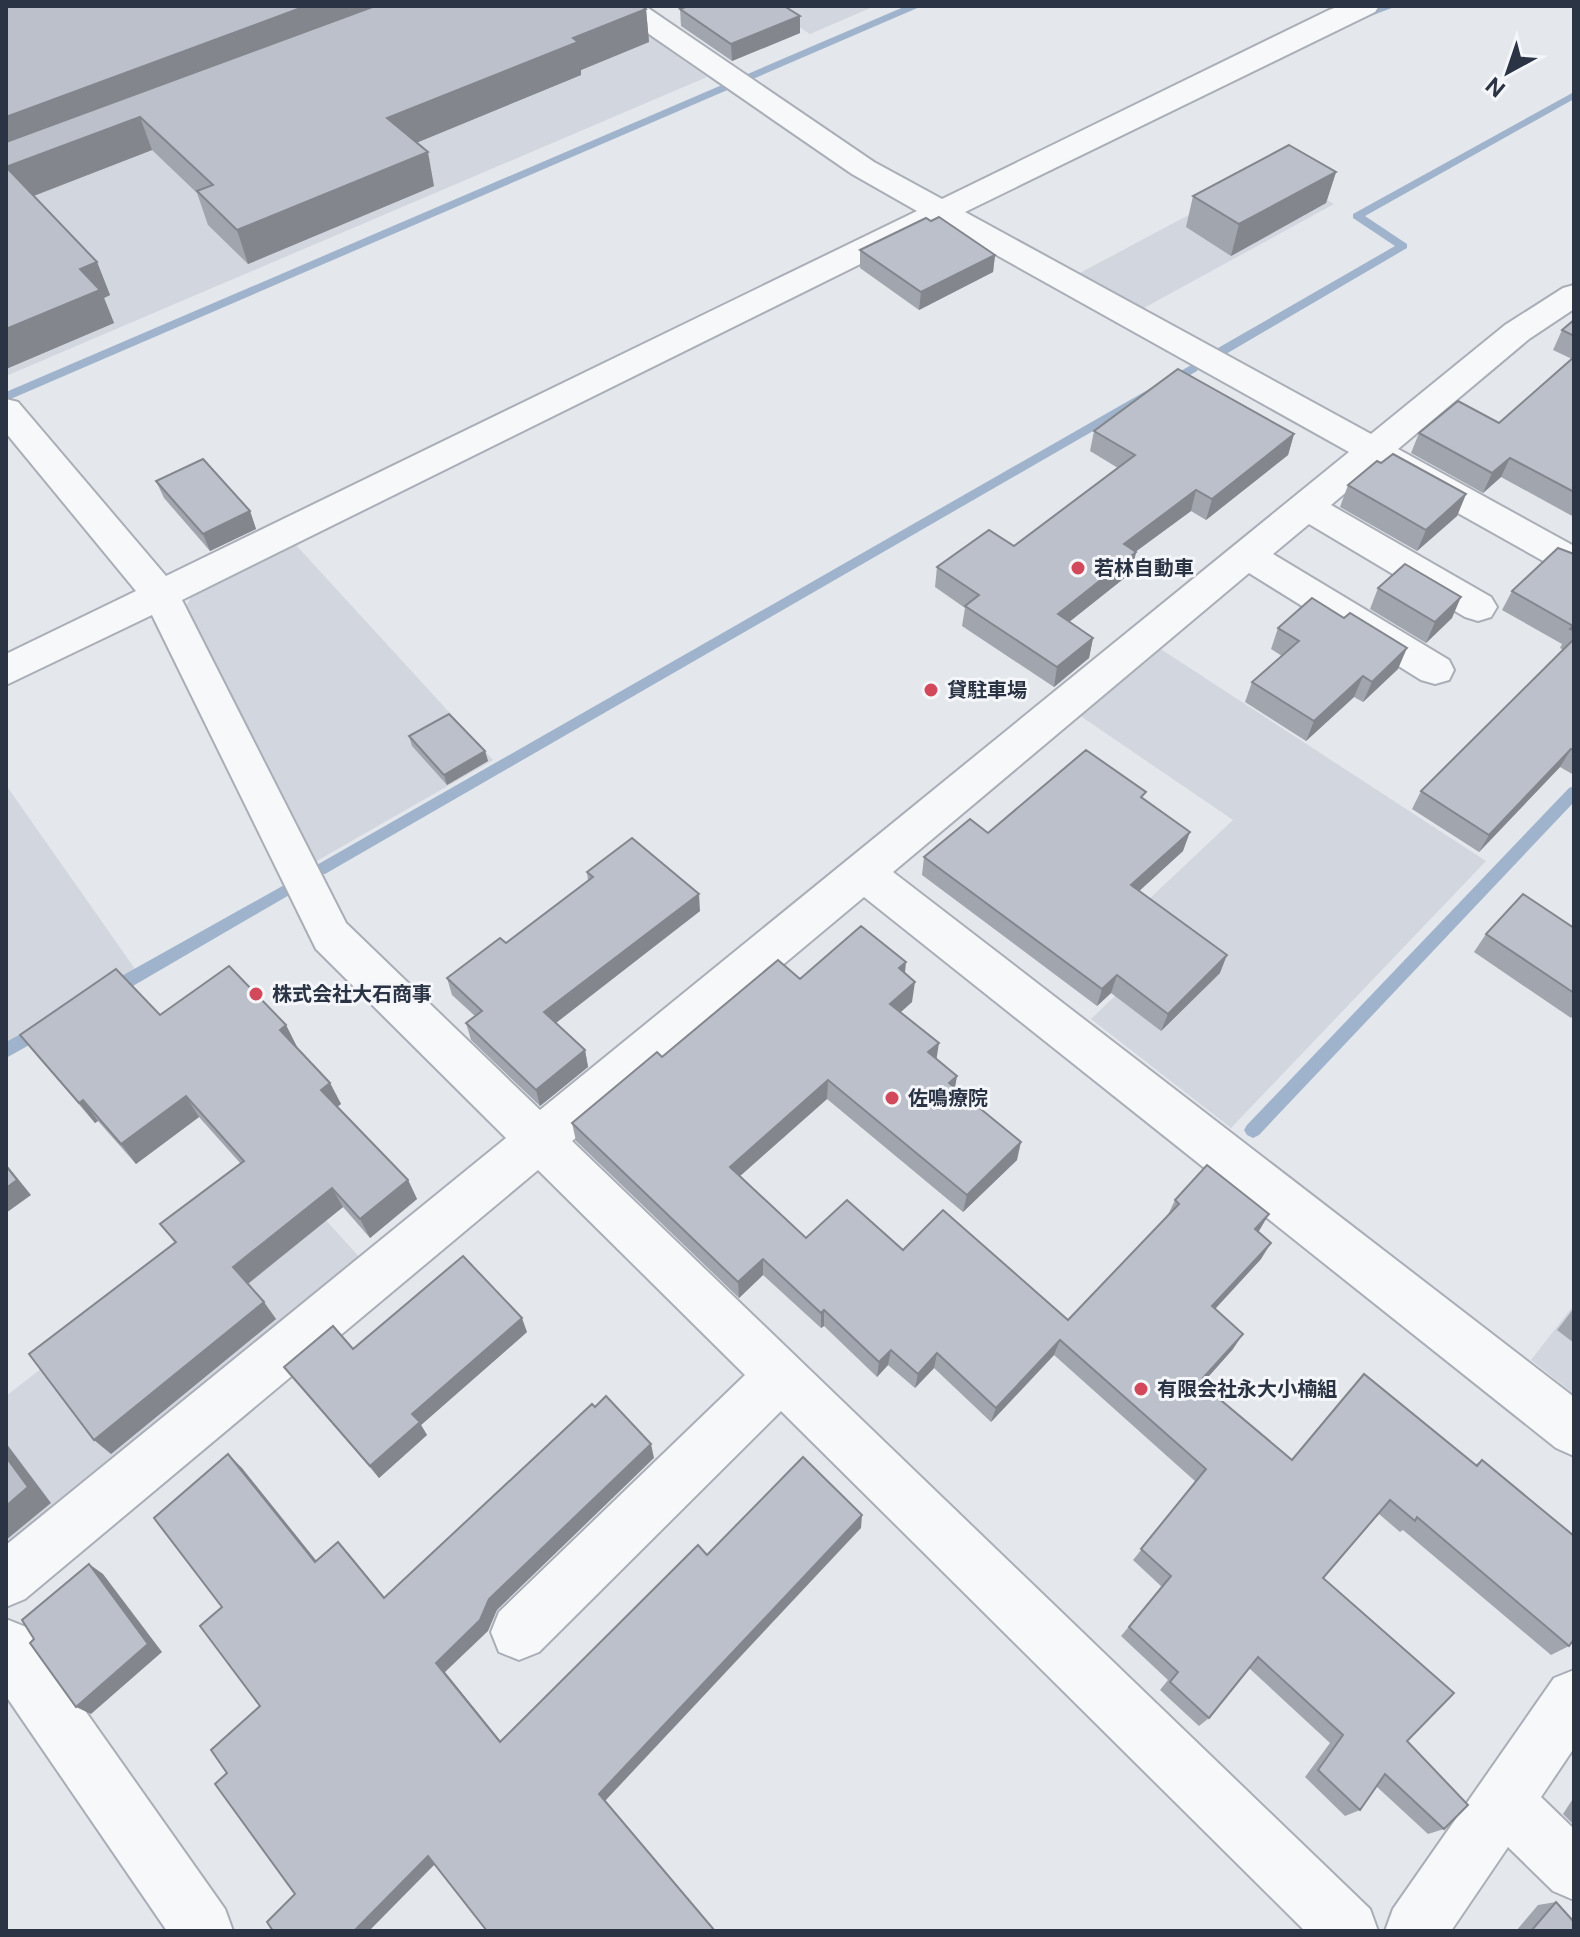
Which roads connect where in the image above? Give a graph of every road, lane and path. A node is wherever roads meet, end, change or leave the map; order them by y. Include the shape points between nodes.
1 (627, 6) edge
2 (1365, 6) edge
3 (941, 212) junction
4 (1574, 295) edge
5 (6, 410) edge
6 (1373, 451) junction
7 (1306, 506) junction
8 (1247, 555) junction
9 (1574, 562) edge
10 (161, 595) junction
11 (1478, 607) dead end
12 (1435, 670) dead end
13 (6, 671) edge
14 (863, 872) junction
15 (539, 1140) junction
16 (780, 1376) junction
17 (1574, 1430) edge
18 (6, 1580) edge
19 (519, 1632) dead end
20 (6, 1647) edge
21 (1574, 1698) edge
22 (1503, 1801) junction
23 (1574, 1870) edge
24 (203, 1931) edge
25 (1348, 1931) edge
26 (1415, 1931) edge

1 - 3 street via 863,168
2 - 3 street
3 - 6 street
3 - 10 street
4 - 6 street via 1517,332
5 - 10 street
6 - 7 street
6 - 9 street
7 - 8 street
7 - 11 street
8 - 12 street
8 - 14 street
10 - 13 street
10 - 15 street via 331,936
14 - 15 street
14 - 17 street
15 - 16 street
15 - 18 street
16 - 19 street
16 - 25 street
20 - 24 street
21 - 22 street
22 - 23 street
22 - 26 street

